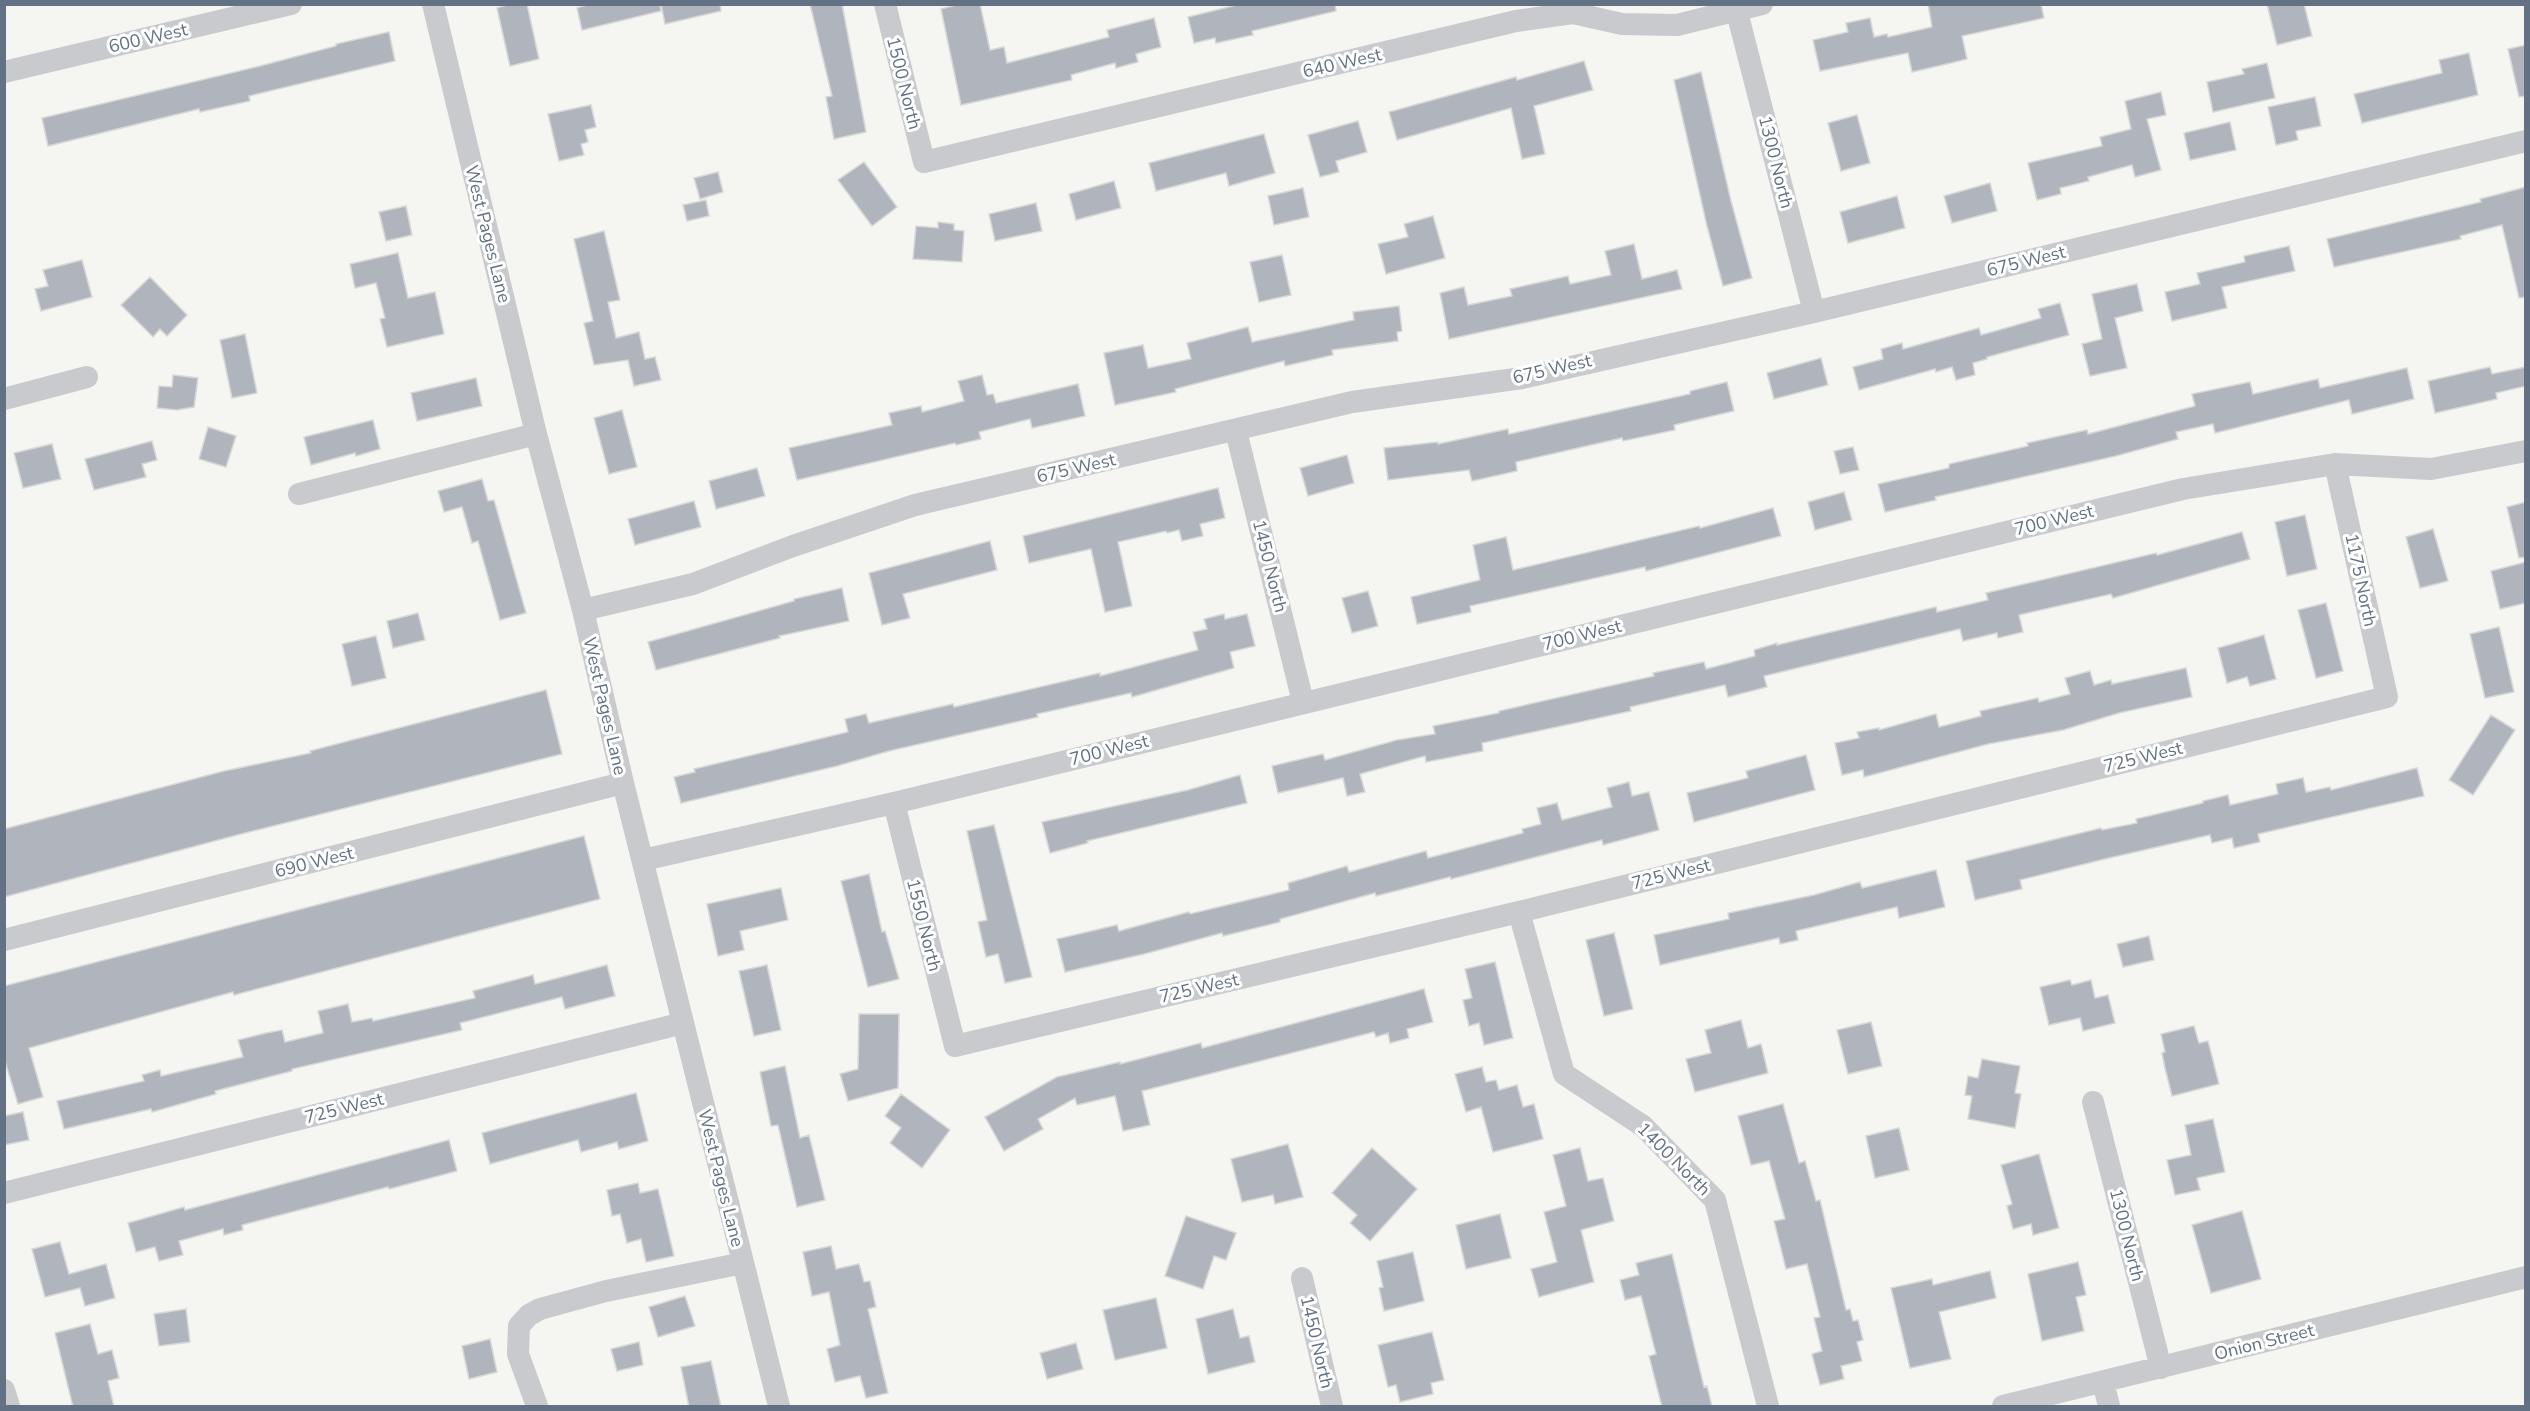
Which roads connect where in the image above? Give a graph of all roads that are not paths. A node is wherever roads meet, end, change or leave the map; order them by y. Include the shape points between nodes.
1 (291, 4) edge
2 (433, 4) edge
3 (885, 4) edge
4 (1762, 4) edge
5 (1737, 12) junction
6 (4, 72) edge
7 (2526, 141) edge
8 (924, 162) joint
9 (1814, 312) junction
10 (87, 378) dead end
11 (4, 399) edge
12 (1236, 431) junction
13 (536, 434) junction
14 (2526, 452) edge
15 (2335, 464) junction
16 (299, 494) dead end
17 (583, 610) junction
18 (2387, 697) joint
19 (1304, 702) junction
20 (623, 783) junction
21 (894, 803) junction
22 (643, 860) junction
23 (1520, 912) junction
24 (4, 940) edge
25 (683, 1023) junction
26 (955, 1046) joint
27 (2093, 1102) dead end
28 (4, 1193) edge
29 (743, 1263) junction
30 (2526, 1277) edge
31 (1302, 1278) dead end
32 (2161, 1368) junction
33 (2103, 1382) junction
34 (4, 1390) edge
35 (9, 1407) edge
36 (537, 1407) edge
37 (779, 1407) edge
38 (1332, 1407) edge
39 (1768, 1407) edge
40 (2003, 1407) edge
41 (2109, 1407) edge

1 - 6 street, 600 West
2 - 13 street, West Pages Lane
3 - 8 street, 1500 North
4 - 5 street, 640 West
5 - 8 street, 640 West via 1677,25 1622,24 1573,13 1516,21
5 - 9 street, 1300 North
7 - 9 street, 675 West
9 - 12 street, 675 West via 1522,378 1352,402
10 - 11 street
12 - 17 street, 675 West via 915,505 693,584
12 - 19 street, 1450 North
13 - 16 street
13 - 17 street, West Pages Lane
14 - 15 street, 700 West via 2430,469
15 - 18 street, 1175 North
15 - 19 street, 700 West via 2183,489
17 - 20 street, West Pages Lane
18 - 23 street, 725 West
19 - 21 street, 700 West
20 - 22 street, West Pages Lane
20 - 24 street, 690 West
21 - 22 street, 700 West
21 - 26 street, 1550 North
22 - 25 street, West Pages Lane
23 - 26 street, 725 West
23 - 39 street, 1400 North via 1564,1074 1643,1126 1715,1200
25 - 28 street, 725 West
25 - 29 street, West Pages Lane
27 - 32 street, 1300 North
29 - 36 street via 606,1291 529,1315 519,1326 518,1354
29 - 37 street, West Pages Lane
30 - 32 street, Onion Street
31 - 38 street, 1450 North
32 - 33 street, Onion Street
33 - 40 street, Onion Street
33 - 41 street
34 - 35 street

